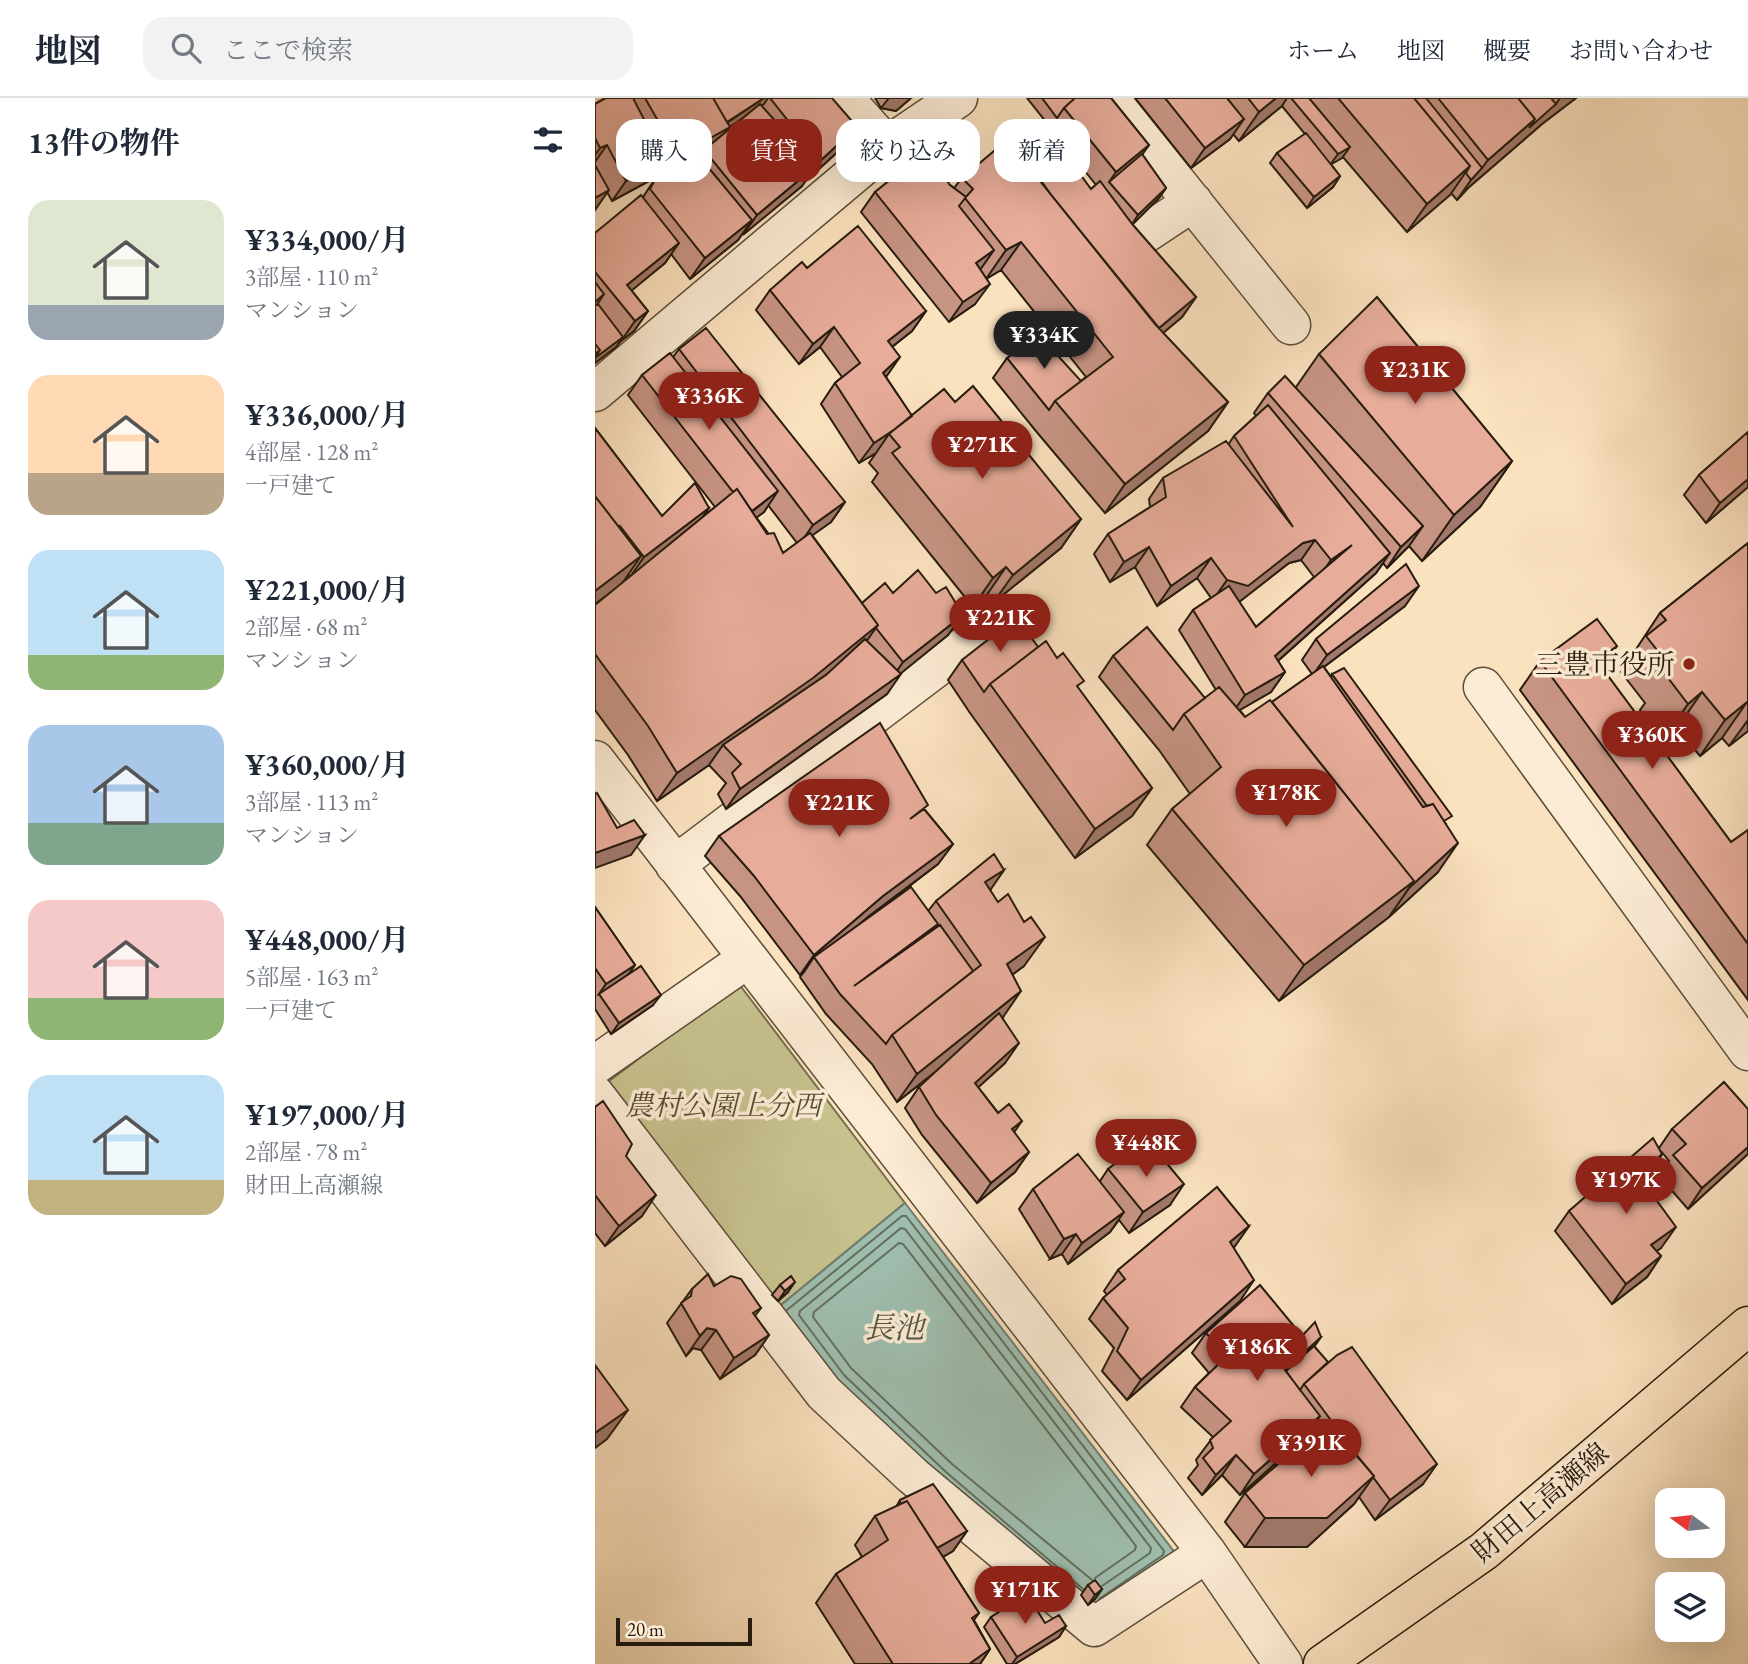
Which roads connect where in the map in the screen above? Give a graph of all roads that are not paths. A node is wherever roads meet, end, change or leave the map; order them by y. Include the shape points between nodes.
1 (844, 98) edge
2 (958, 98) edge
3 (1109, 98) edge
4 (863, 119) edge
5 (927, 119) edge
6 (844, 182) edge
7 (1193, 202) junction
8 (1137, 239) edge
9 (1291, 325) dead end
10 (595, 392) edge
11 (994, 625) dead end
12 (1483, 687) dead end
13 (595, 760) edge
14 (675, 865) junction
15 (747, 959) junction
16 (1748, 1051) edge
17 (595, 1065) edge
18 (595, 1095) edge
19 (1748, 1326) edge
20 (1207, 1553) junction
21 (1283, 1664) edge
22 (1323, 1664) edge

1 - 4 street
2 - 5 street
3 - 7 street
6 - 10 street
7 - 8 street
7 - 9 street
11 - 14 street
12 - 16 street
13 - 14 street
14 - 15 street
15 - 17 street
15 - 20 street
18 - 20 street via 824,1394 913,1476 1094,1627
19 - 22 main road, 財田上高瀬線 via 1484,1552
20 - 21 street

